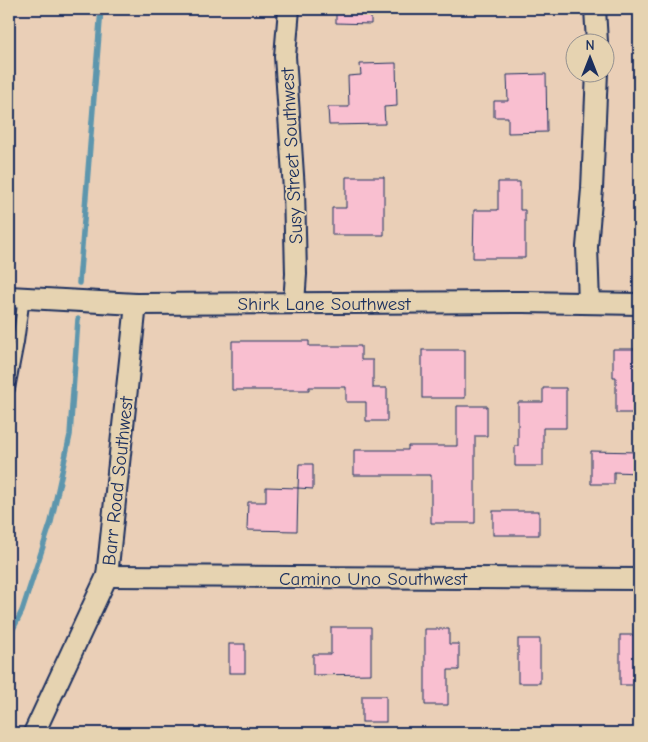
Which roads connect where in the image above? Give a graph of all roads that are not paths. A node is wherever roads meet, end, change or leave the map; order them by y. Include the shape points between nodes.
1 (289, 9) edge
2 (595, 9) edge
3 (596, 32) edge
4 (597, 82) edge
5 (16, 297) edge
6 (294, 303) junction
7 (590, 303) junction
8 (136, 304) junction
9 (639, 304) edge
10 (9, 389) edge
11 (107, 576) junction
12 (639, 579) edge
13 (34, 733) edge

1 - 6 street, Susy Street Southwest via 285,56 294,190
2 - 3 street
4 - 7 street via 587,247
5 - 8 street, Shirk Lane Southwest
5 - 10 lane via 18,342
6 - 7 street, Shirk Lane Southwest
6 - 8 street, Shirk Lane Southwest
7 - 9 street, Shirk Lane Southwest
8 - 11 street, Barr Road Southwest
11 - 12 street, Camino Uno Southwest
11 - 13 street, Barr Road Southwest

